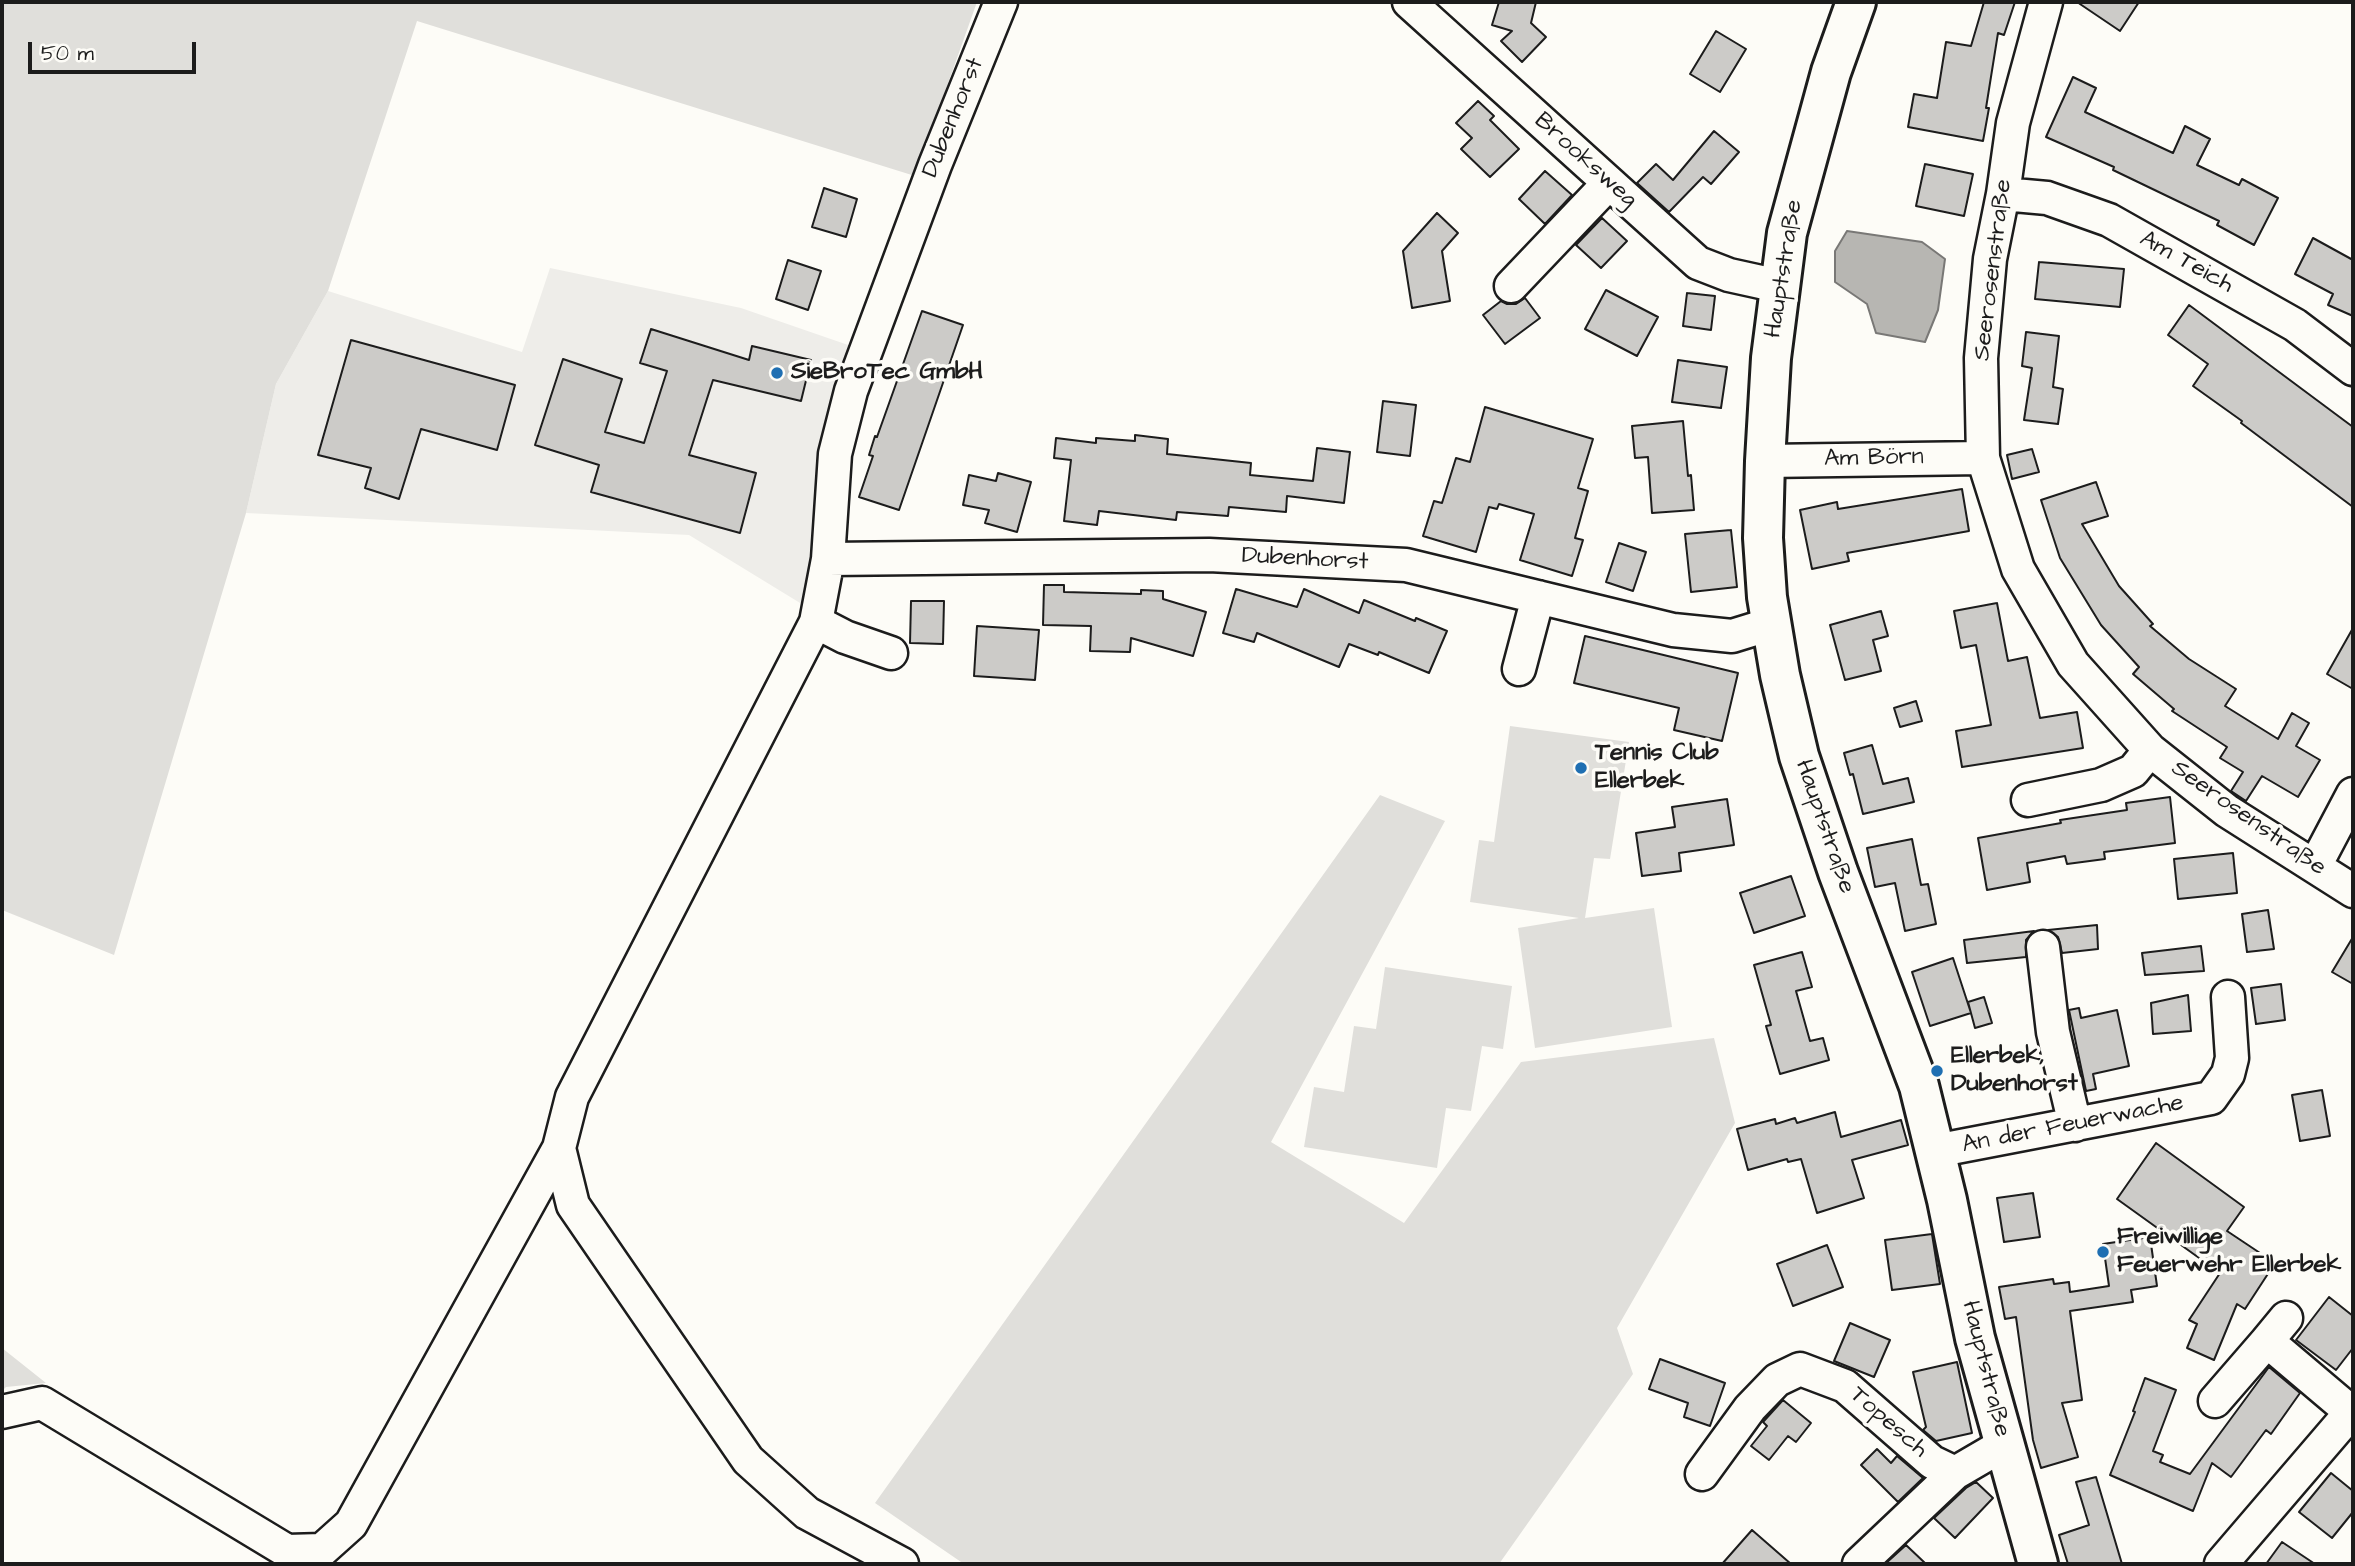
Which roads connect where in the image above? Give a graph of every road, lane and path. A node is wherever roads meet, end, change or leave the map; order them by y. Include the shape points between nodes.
1 (1001, 2) edge
2 (1409, 2) edge
3 (1856, 2) edge
4 (2046, 2) edge
5 (1609, 183) junction
6 (2003, 194) junction
7 (1511, 286) dead end
8 (1779, 286) junction
9 (2353, 369) edge
10 (1983, 458) junction
11 (1765, 461) junction
12 (828, 559) junction
13 (1538, 597) junction
14 (816, 622) junction
15 (1771, 624) junction
16 (891, 653) dead end
17 (1519, 669) dead end
18 (2150, 750) junction
19 (2353, 794) edge
20 (2028, 800) dead end
21 (2315, 866) junction
22 (2353, 891) edge
23 (2043, 947) dead end
24 (2228, 997) dead end
25 (2075, 1125) junction
26 (559, 1147) junction
27 (1935, 1151) junction
28 (2216, 1401) dead end
29 (2352, 1411) edge
30 (2, 1412) edge
31 (2003, 1445) junction
32 (1955, 1473) junction
33 (1702, 1474) dead end
34 (896, 1561) edge
35 (1860, 1564) edge
36 (2038, 1564) edge
37 (2221, 1564) edge

1 - 12 street, Dubenhorst via 851,391 835,454
2 - 5 street, Brooksweg
3 - 8 main road, Hauptstraße via 1831,72 1787,233
4 - 6 street, Seerosenstraße via 2013,123
5 - 7 street
5 - 8 street, Brooksweg via 1698,263
6 - 9 street, Am Teich via 2047,198 2109,220 2295,325
6 - 10 street, Seerosenstraße via 1990,259 1981,358
8 - 11 main road, Hauptstraße
10 - 11 street, Am Börn
10 - 18 street, Seerosenstraße via 2018,569 2073,664
11 - 15 main road, Hauptstraße via 1763,538
12 - 13 street, Dubenhorst via 1020,570 1209,555 1406,565
12 - 14 street, Dubenhorst
13 - 15 street, Dubenhorst via 1685,631 1732,636
13 - 17 street
14 - 16 street
14 - 26 street, Dubenhorst via 572,1097
15 - 27 main road, Hauptstraße via 1799,756 1919,1086
18 - 20 street via 2133,771 2101,785
18 - 21 street, Seerosenstraße via 2227,811
19 - 21 street
21 - 22 street, Seerosenstraße
23 - 25 street via 2053,1032
24 - 25 street, An der Feuerwache via 2232,1058 2228,1074 2211,1098
25 - 27 street, An der Feuerwache
26 - 30 street via 351,1524 322,1550 286,1551 42,1403
26 - 34 street via 573,1205 748,1460 807,1513
27 - 31 main road, Hauptstraße
28 - 29 street via 2277,1330
29 - 37 street
31 - 32 street, Topesch
31 - 36 main road, Hauptstraße
32 - 33 street, Topesch via 1932,1462 1845,1386 1800,1369 1777,1380 1750,1408
32 - 35 street, Topesch

